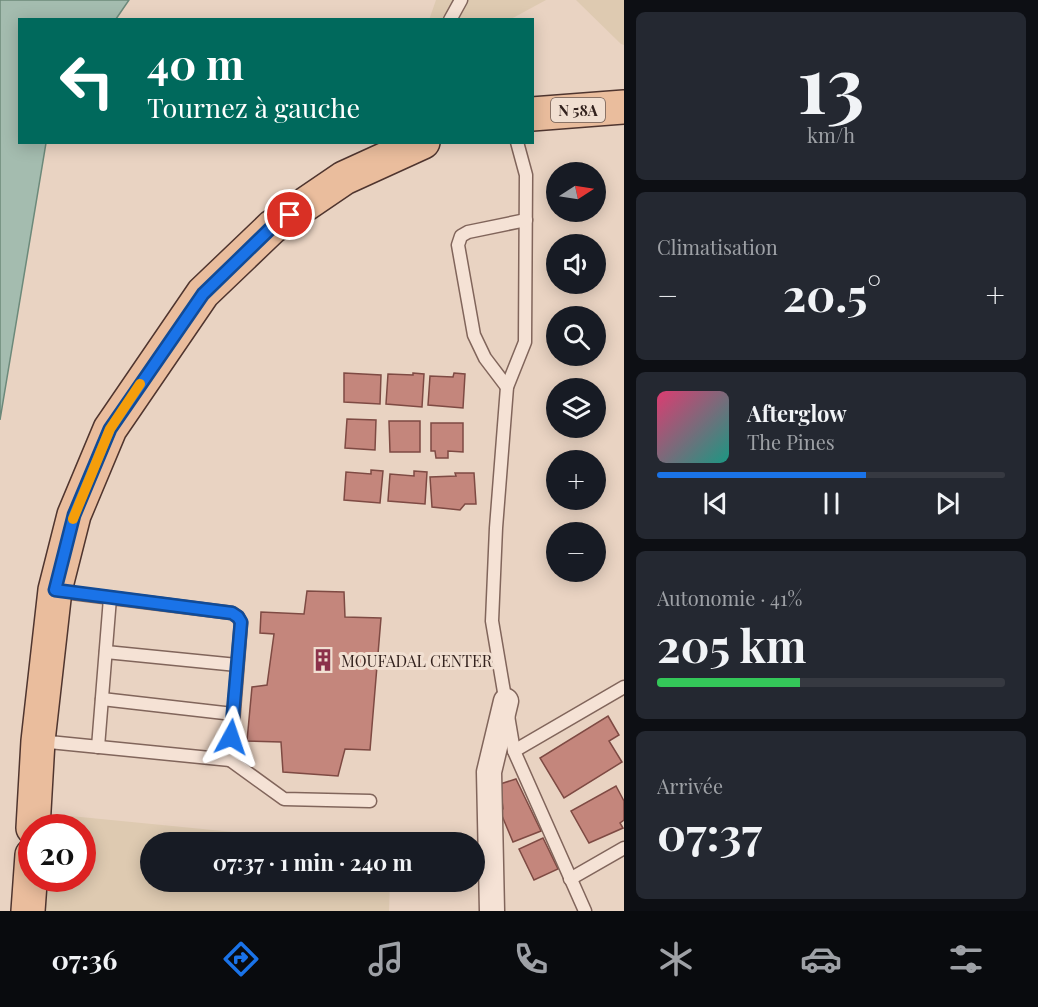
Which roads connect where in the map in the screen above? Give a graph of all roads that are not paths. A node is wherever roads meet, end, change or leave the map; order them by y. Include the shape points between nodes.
1 (462, 0) edge
2 (451, 18) edge
3 (624, 108) edge
4 (534, 114) edge
5 (419, 144) edge
6 (518, 144) edge
7 (526, 220) junction
8 (507, 387) junction
9 (55, 590) junction
10 (110, 598) junction
11 (106, 652) junction
12 (237, 665) junction
13 (624, 687) edge
14 (102, 699) junction
15 (506, 701) junction
16 (233, 714) junction
17 (38, 741) junction
18 (98, 747) junction
19 (514, 751) junction
20 (230, 760) junction
21 (370, 801) dead end
22 (34, 814) edge
23 (624, 848) edge
24 (570, 879) junction
25 (29, 892) edge
26 (28, 911) edge
27 (492, 911) edge
28 (585, 911) edge

1 - 2 lane
3 - 4 main road, N 58A
5 - 9 main road via 344,178 272,227 203,294 110,429 74,515
6 - 7 lane via 526,175
7 - 8 lane via 525,342
7 - 8 lane via 468,232 461,236 458,245 474,335 485,358
8 - 15 lane via 492,621
9 - 10 lane
9 - 17 main road
10 - 11 lane
10 - 12 lane via 232,613 241,622
11 - 12 lane
11 - 14 lane
12 - 16 lane
13 - 19 lane
14 - 16 lane
14 - 18 lane
15 - 19 lane
15 - 27 street via 489,772
16 - 20 lane
17 - 18 lane
17 - 22 main road
18 - 20 lane
19 - 24 lane
20 - 21 lane via 284,799
23 - 24 lane
24 - 28 lane
25 - 26 main road

